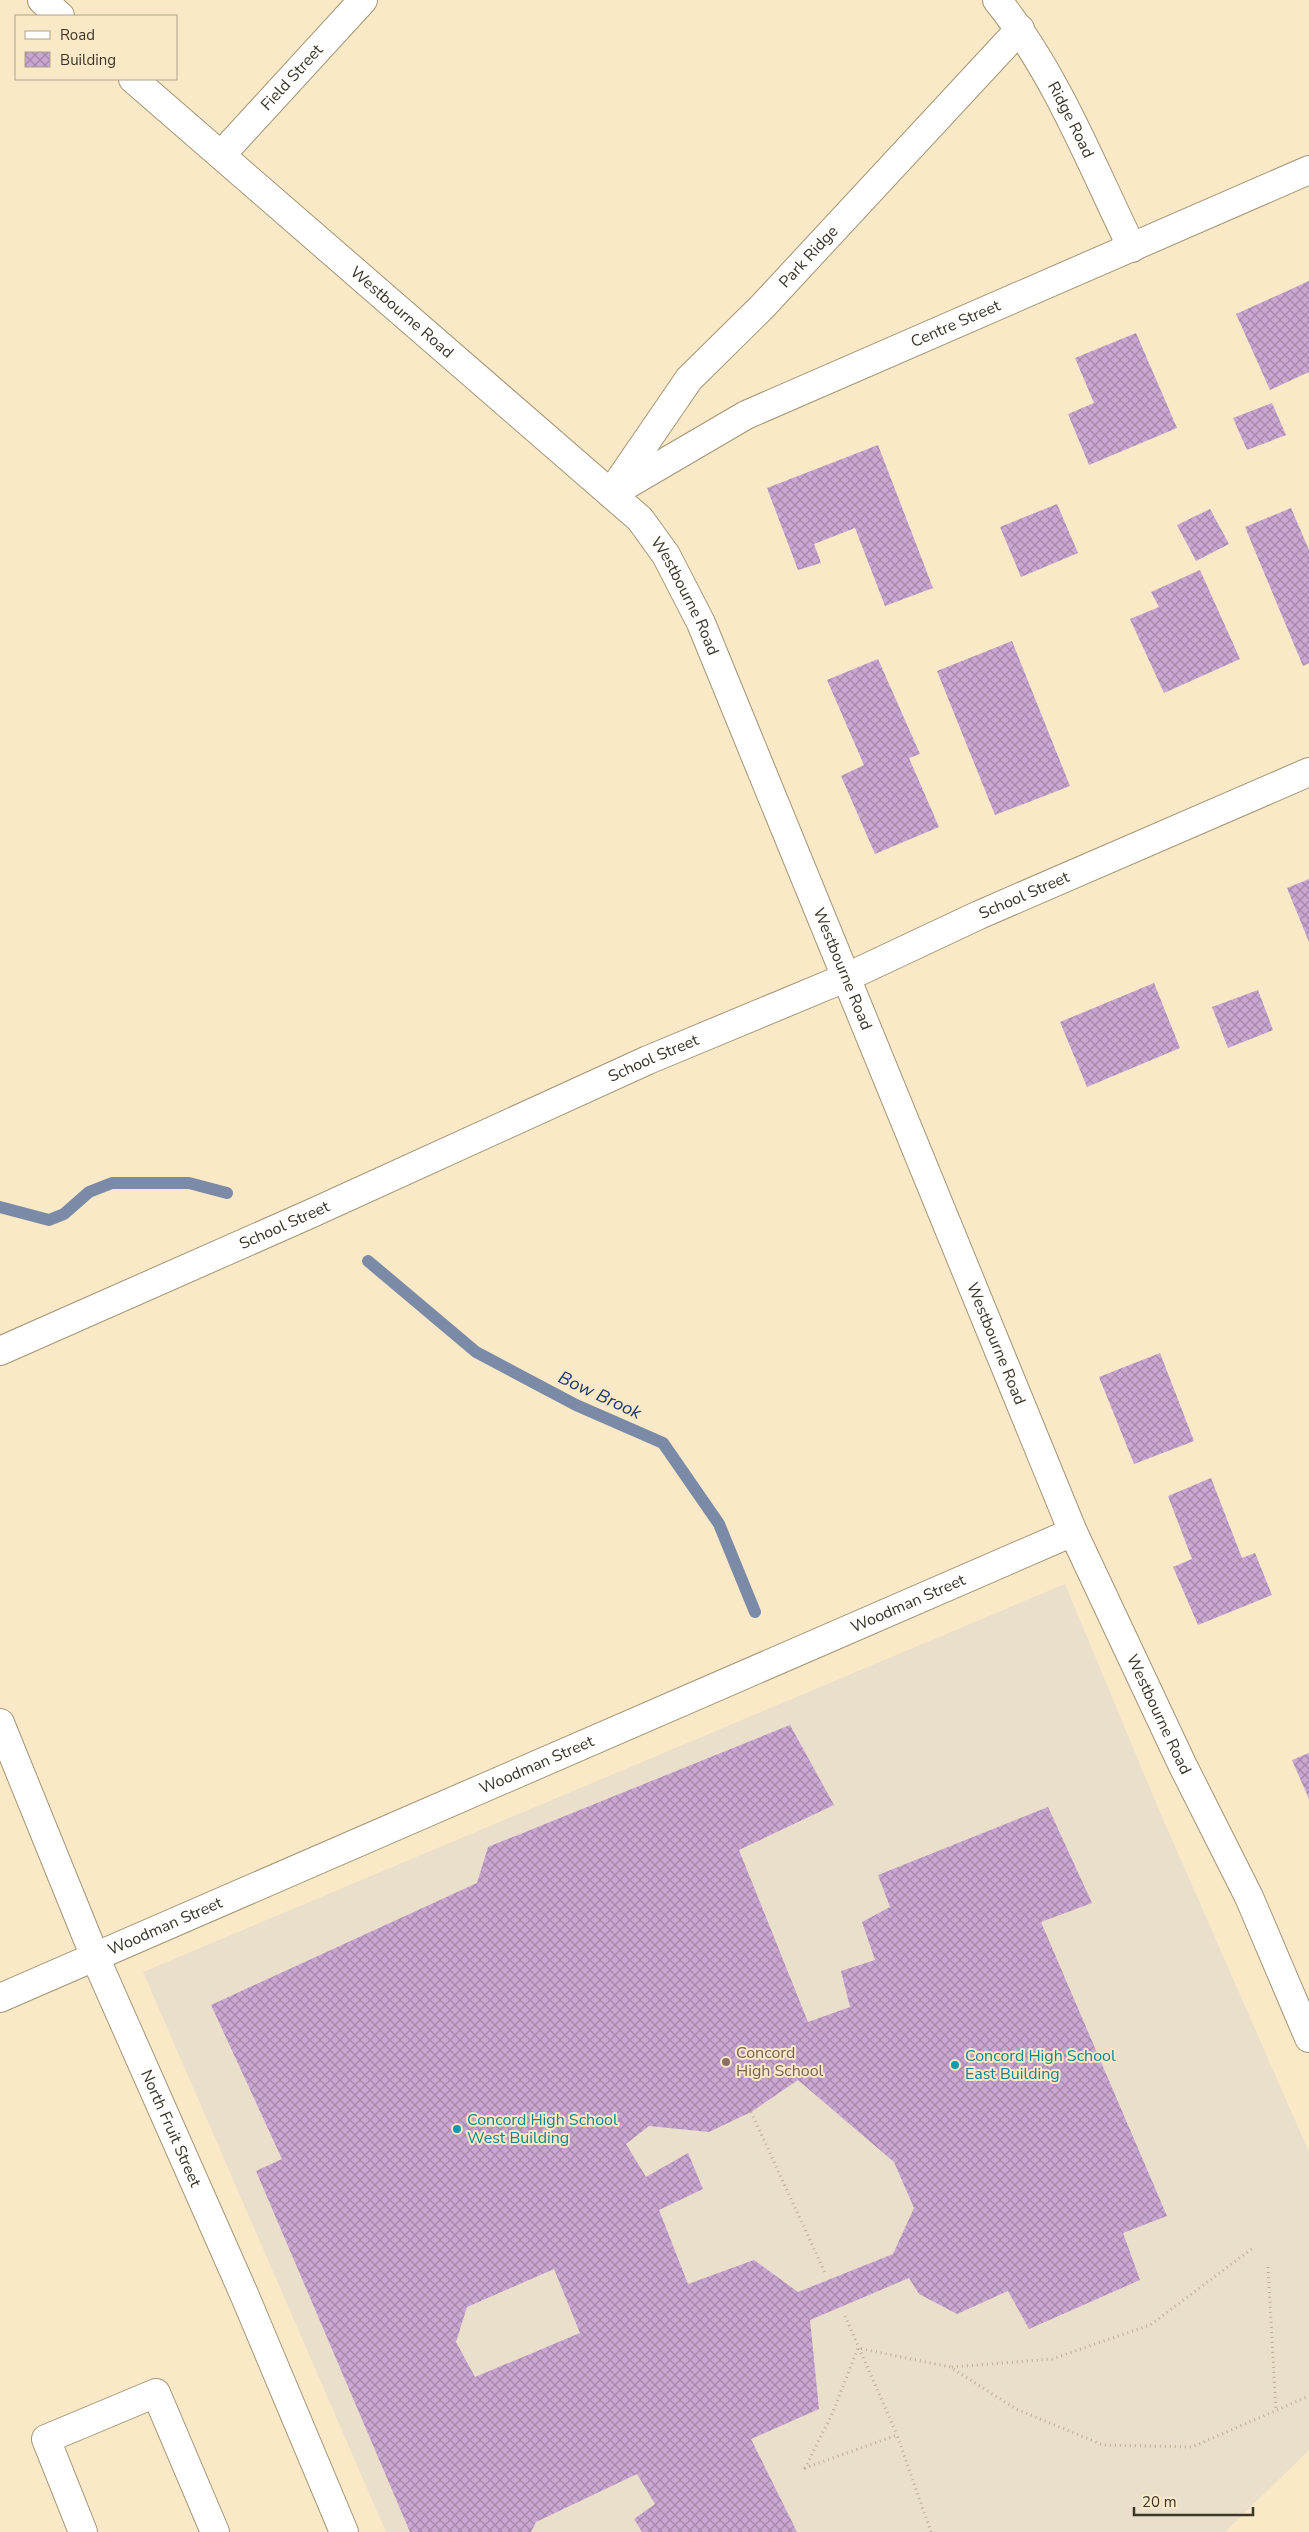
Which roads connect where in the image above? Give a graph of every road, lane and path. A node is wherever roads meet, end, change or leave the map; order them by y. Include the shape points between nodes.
1 (42, 0) edge
2 (363, 0) edge
3 (997, 0) edge
4 (59, 15) edge
5 (1020, 28) junction
6 (134, 80) edge
7 (221, 155) junction
8 (1309, 170) edge
9 (1132, 248) junction
10 (611, 494) junction
11 (1309, 772) edge
12 (845, 978) junction
13 (0, 1351) edge
14 (1073, 1532) junction
15 (0, 1723) edge
16 (95, 1957) junction
17 (0, 1998) edge
18 (1309, 2038) edge
19 (750, 2112) dead end
20 (1254, 2247) dead end
21 (1268, 2267) dead end
22 (826, 2275) dead end
23 (845, 2316) dead end
24 (858, 2348) junction
25 (950, 2367) junction
26 (1309, 2396) edge
27 (1276, 2412) junction
28 (897, 2435) junction
29 (83, 2532) edge
30 (215, 2532) edge
31 (344, 2532) edge
32 (931, 2532) edge

1 - 4 street
2 - 7 street, Field Street
3 - 5 street, Ridge Road
5 - 9 street, Ridge Road via 1074,127
5 - 10 street, Park Ridge via 768,300 689,379
6 - 7 street, Westbourne Road
7 - 10 street, Westbourne Road
8 - 9 street, Centre Street
9 - 10 street, Centre Street via 746,415
10 - 12 street, Westbourne Road via 640,519 666,555 701,623
11 - 12 street, School Street via 979,915
12 - 13 street, School Street via 648,1060
12 - 14 street, Westbourne Road
14 - 16 street, Woodman Street
14 - 18 street, Westbourne Road via 1182,1764 1249,1897
15 - 16 street, North Fruit Street
16 - 17 street, Woodman Street
16 - 31 street, North Fruit Street via 244,2294
19 - 22 path
20 - 25 path via 1150,2326 1052,2359
21 - 27 path
23 - 24 path
24 - 25 path
24 - 28 path
24 - 28 path via 832,2414 805,2468
25 - 27 path via 1016,2409 1103,2445 1192,2447
26 - 27 path
28 - 32 path
29 - 30 street via 46,2439 156,2393

